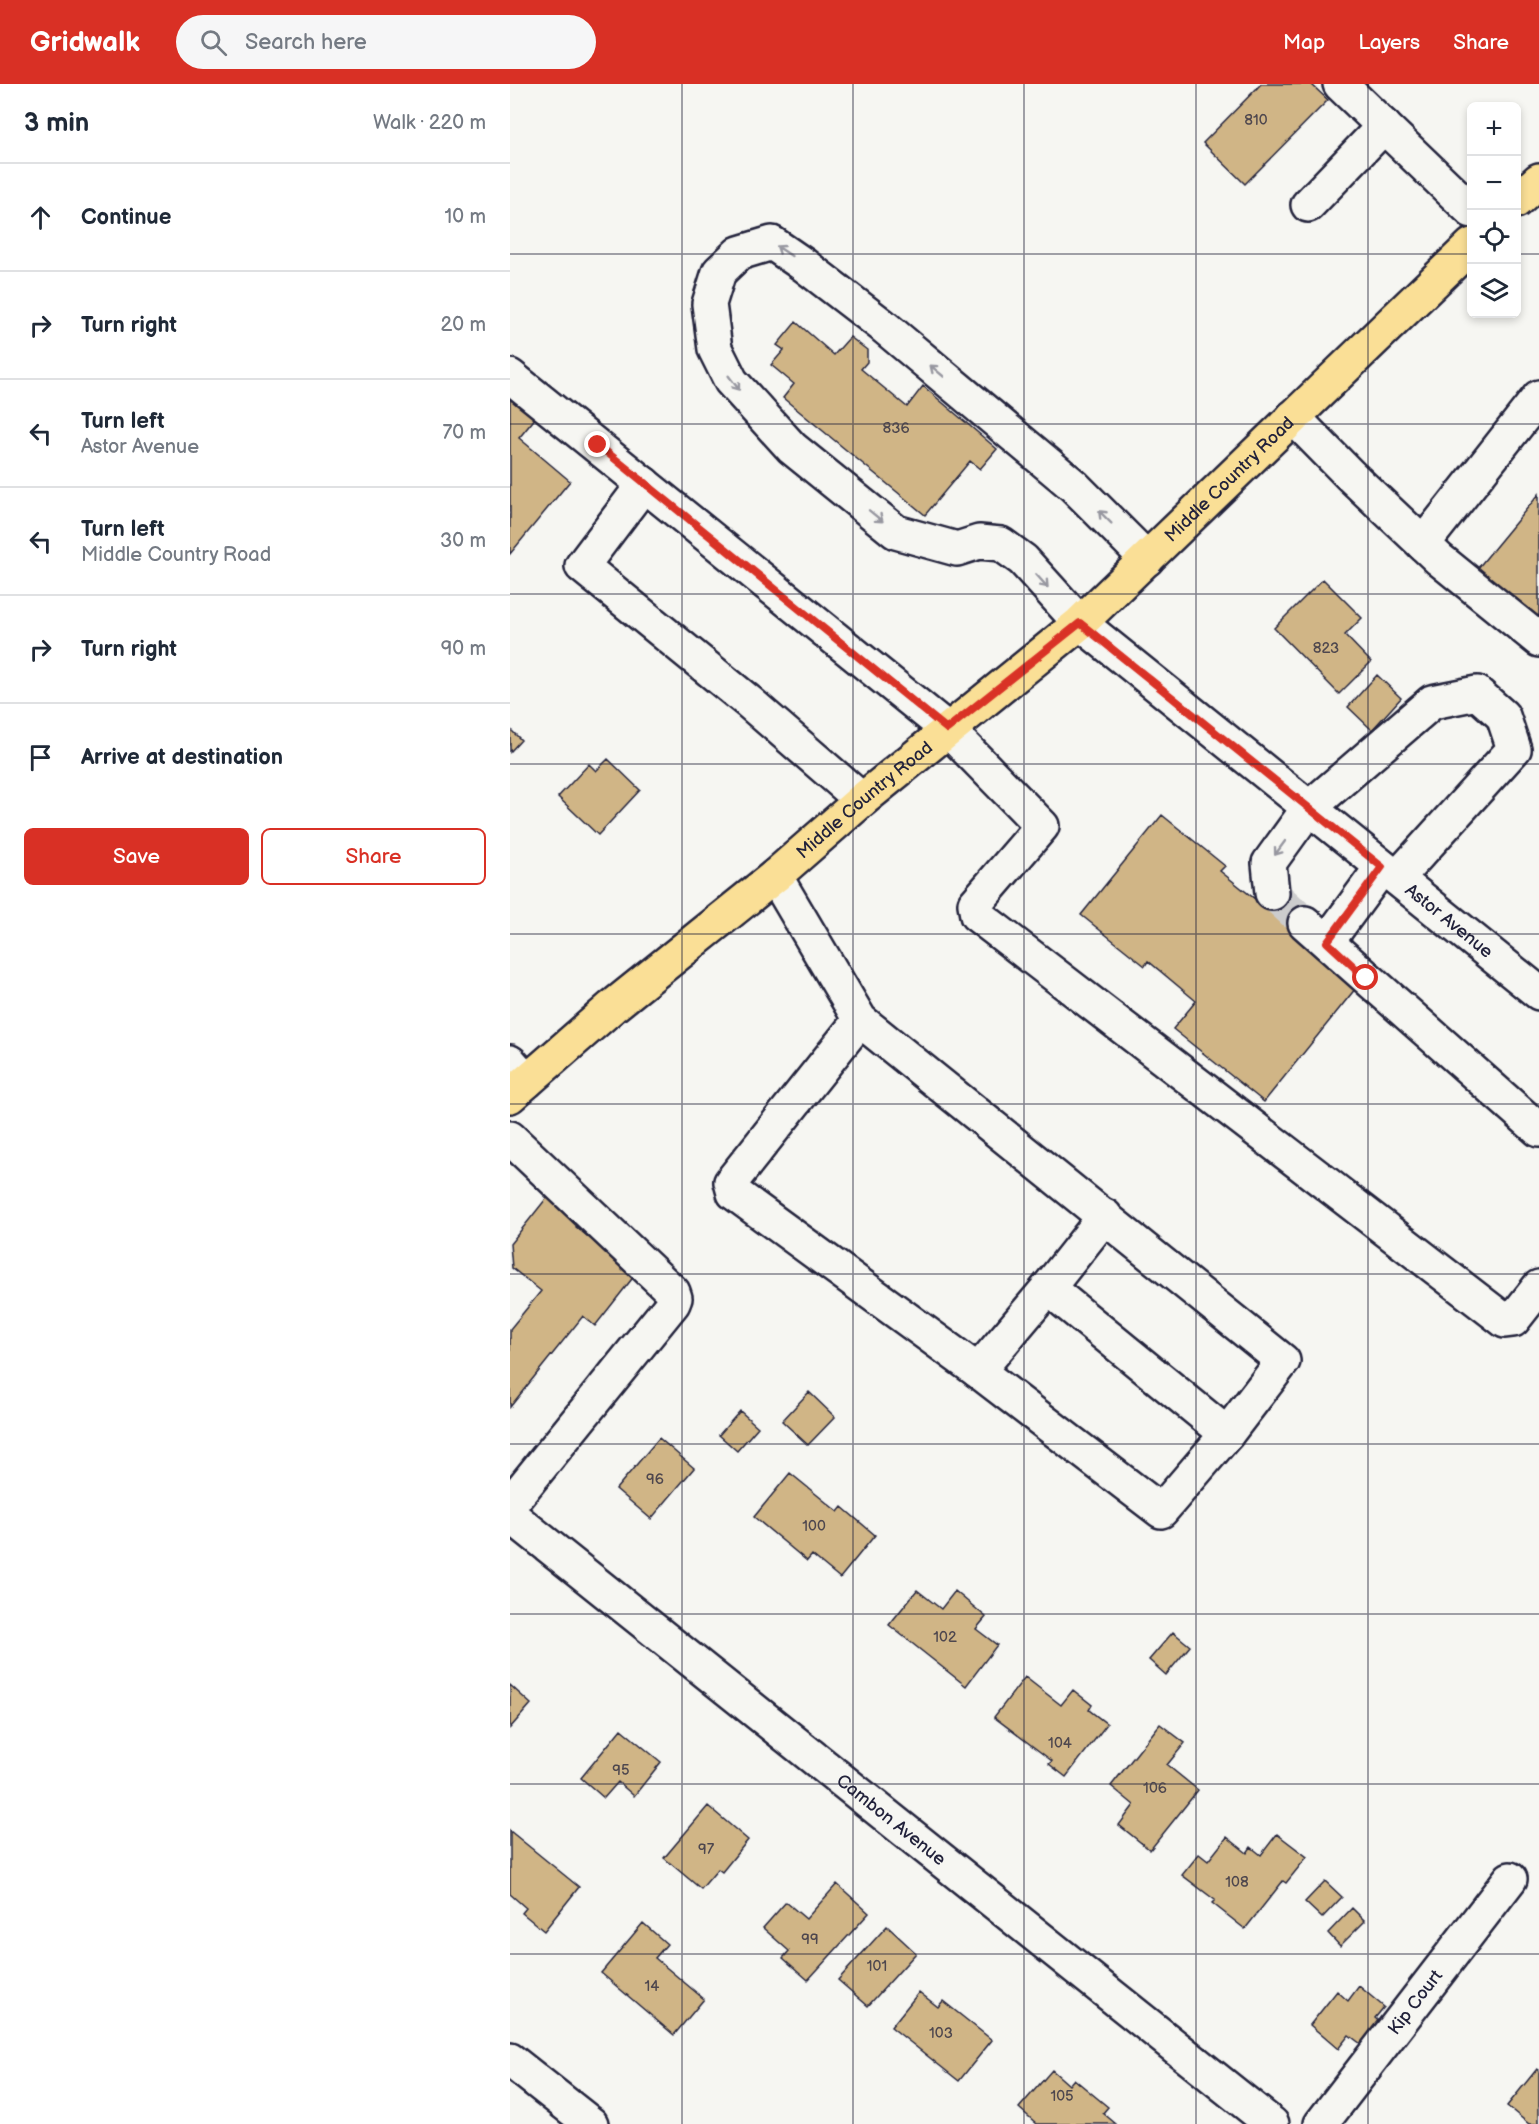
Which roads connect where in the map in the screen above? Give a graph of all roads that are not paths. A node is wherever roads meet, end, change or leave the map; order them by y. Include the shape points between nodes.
1 (1340, 84) edge
2 (1384, 126) junction
3 (1539, 180) edge
4 (1521, 196) edge
5 (1308, 205) dead end
6 (1471, 210) edge
7 (1467, 250) edge
8 (510, 376) edge
9 (1539, 397) edge
10 (1293, 417) junction
11 (644, 483) junction
12 (1423, 544) junction
13 (1147, 558) junction
14 (1080, 623) junction
15 (1539, 640) edge
16 (947, 729) junction
17 (862, 800) junction
18 (1308, 809) junction
19 (1390, 873) junction
20 (775, 876) junction
21 (1272, 893) tunnel mouth
22 (1539, 993) edge
23 (860, 1020) junction
24 (516, 1080) edge
25 (1539, 1130) edge
26 (510, 1138) edge
27 (1105, 1216) junction
28 (1048, 1287) junction
29 (1539, 1287) edge
30 (978, 1371) junction
31 (1227, 1434) junction
32 (510, 1504) edge
33 (510, 1515) edge
34 (1510, 1879) dead end
35 (510, 2060) edge
36 (591, 2124) edge
37 (1272, 2124) edge
38 (1321, 2124) edge

1 - 2 street
2 - 5 street
2 - 6 street
3 - 4 main road
7 - 10 main road, Middle Country Road
8 - 11 street
9 - 12 street
10 - 12 street
10 - 13 main road, Middle Country Road
11 - 16 street
11 - 17 street via 582,566
12 - 15 street
13 - 14 main road, Middle Country Road
13 -> 14 street, Astor Avenue via 1074,486 882,325 772,243 739,253 719,272 709,304 715,349 731,381 792,448 896,532 957,549 979,542 1001,544 1023,560
14 - 16 main road, Middle Country Road
14 - 18 street, Astor Avenue
16 - 17 main road, Middle Country Road
16 - 29 street via 1042,826 975,904 977,915 1505,1321 1513,1320
17 - 20 main road, Middle Country Road
18 - 19 street, Astor Avenue
18 - 19 street via 1432,702 1477,693 1503,716 1514,749
18 -> 21 street via 1269,863
19 - 22 street, Astor Avenue
19 - 25 street via 1316,932
20 - 23 street
20 - 24 main road, Middle Country Road
23 - 27 street
23 - 30 street via 731,1182 732,1188
26 - 32 street via 675,1298
27 - 28 street
27 - 31 street via 1283,1361
28 - 30 street
28 - 31 street
30 - 31 street via 1161,1511
33 - 37 street, Cambon Avenue
34 - 38 street, Kip Court
35 - 36 street

